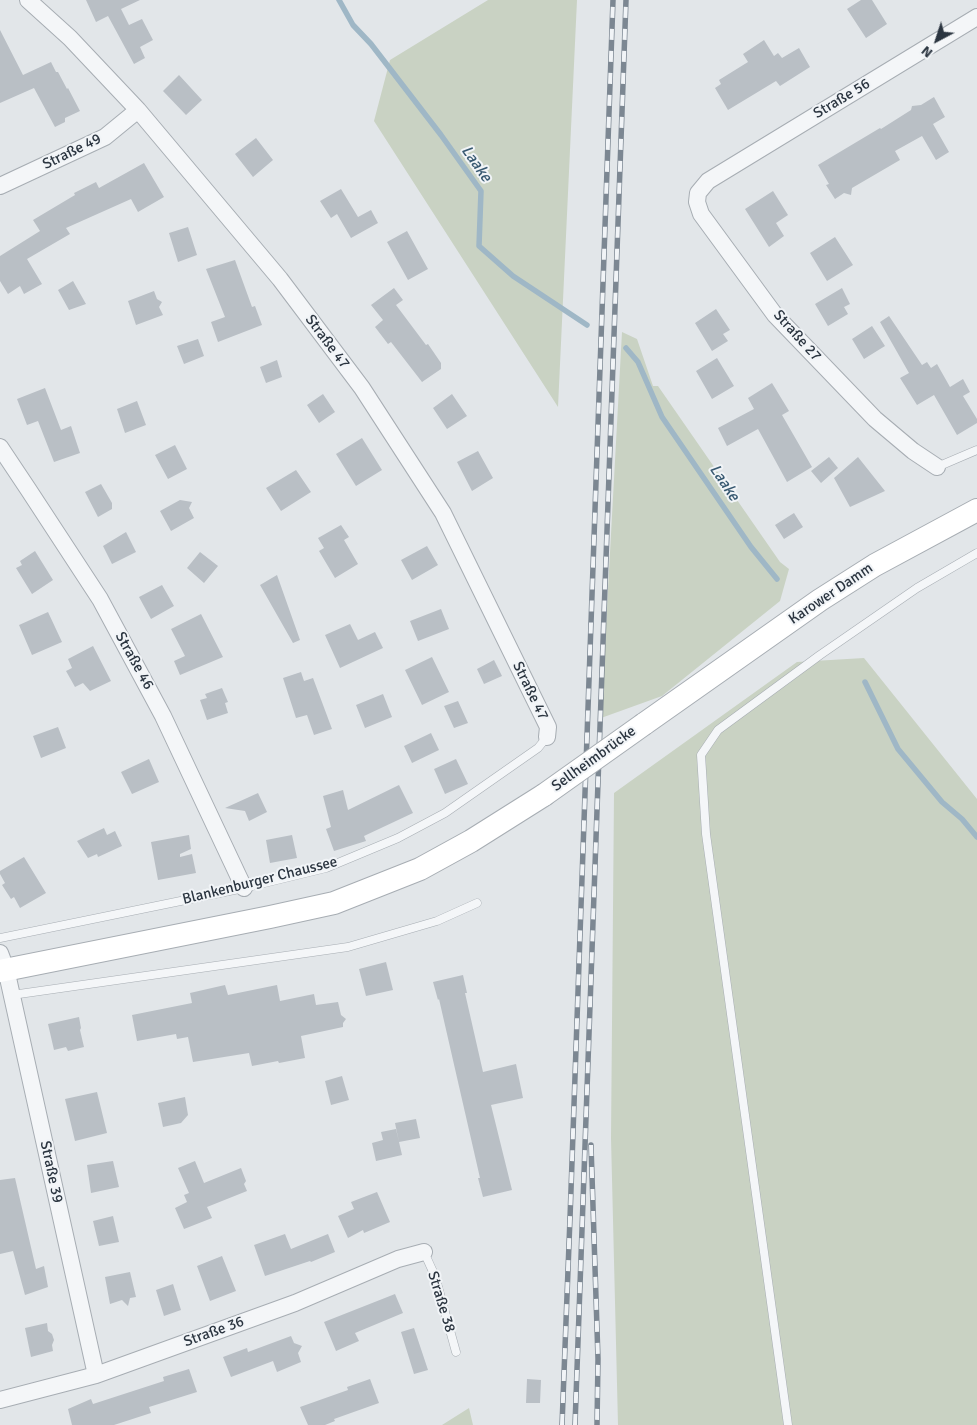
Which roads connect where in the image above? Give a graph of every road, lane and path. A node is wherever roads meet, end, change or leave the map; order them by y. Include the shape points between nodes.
1 (28, 0) edge
2 (977, 17) edge
3 (138, 110) junction
4 (708, 181) joint
5 (0, 186) edge
6 (0, 448) edge
7 (977, 450) edge
8 (937, 467) joint
9 (977, 510) edge
10 (977, 554) edge
11 (644, 724) joint
12 (547, 737) joint
13 (244, 888) junction
14 (477, 903) dead end
15 (0, 938) edge
16 (2, 964) edge
17 (12, 995) junction
18 (424, 1252) joint
19 (456, 1352) dead end
20 (96, 1375) junction
21 (0, 1400) edge
22 (788, 1425) edge

1 - 3 street, Straße 47 via 70,38
2 - 4 street, Straße 56
3 - 5 street, Straße 49 via 105,136
3 - 12 street, Straße 47 via 280,279 367,396 443,513 548,727
4 - 8 street, Straße 27 via 698,193 701,214 776,315 875,419
6 - 13 street, Straße 46 via 100,599 163,716
7 - 8 lane
9 - 11 main road, Karower Damm via 875,565 820,600
10 - 22 lane via 917,588 820,655 718,730 701,755 706,834
11 - 16 main road, Sellheimbrücke, bridge via 544,795 471,841 420,869 334,903
12 - 13 lane, Blankenburger Chaussee via 538,748 445,813 398,838 326,868
13 - 15 lane, Blankenburger Chaussee
14 - 17 lane via 437,921 348,947
16 - 17 street, Straße 39
17 - 20 street, Straße 39
18 - 19 lane, Straße 38
18 - 20 street, Straße 36 via 398,1259 295,1303
20 - 21 street, Straße 36

